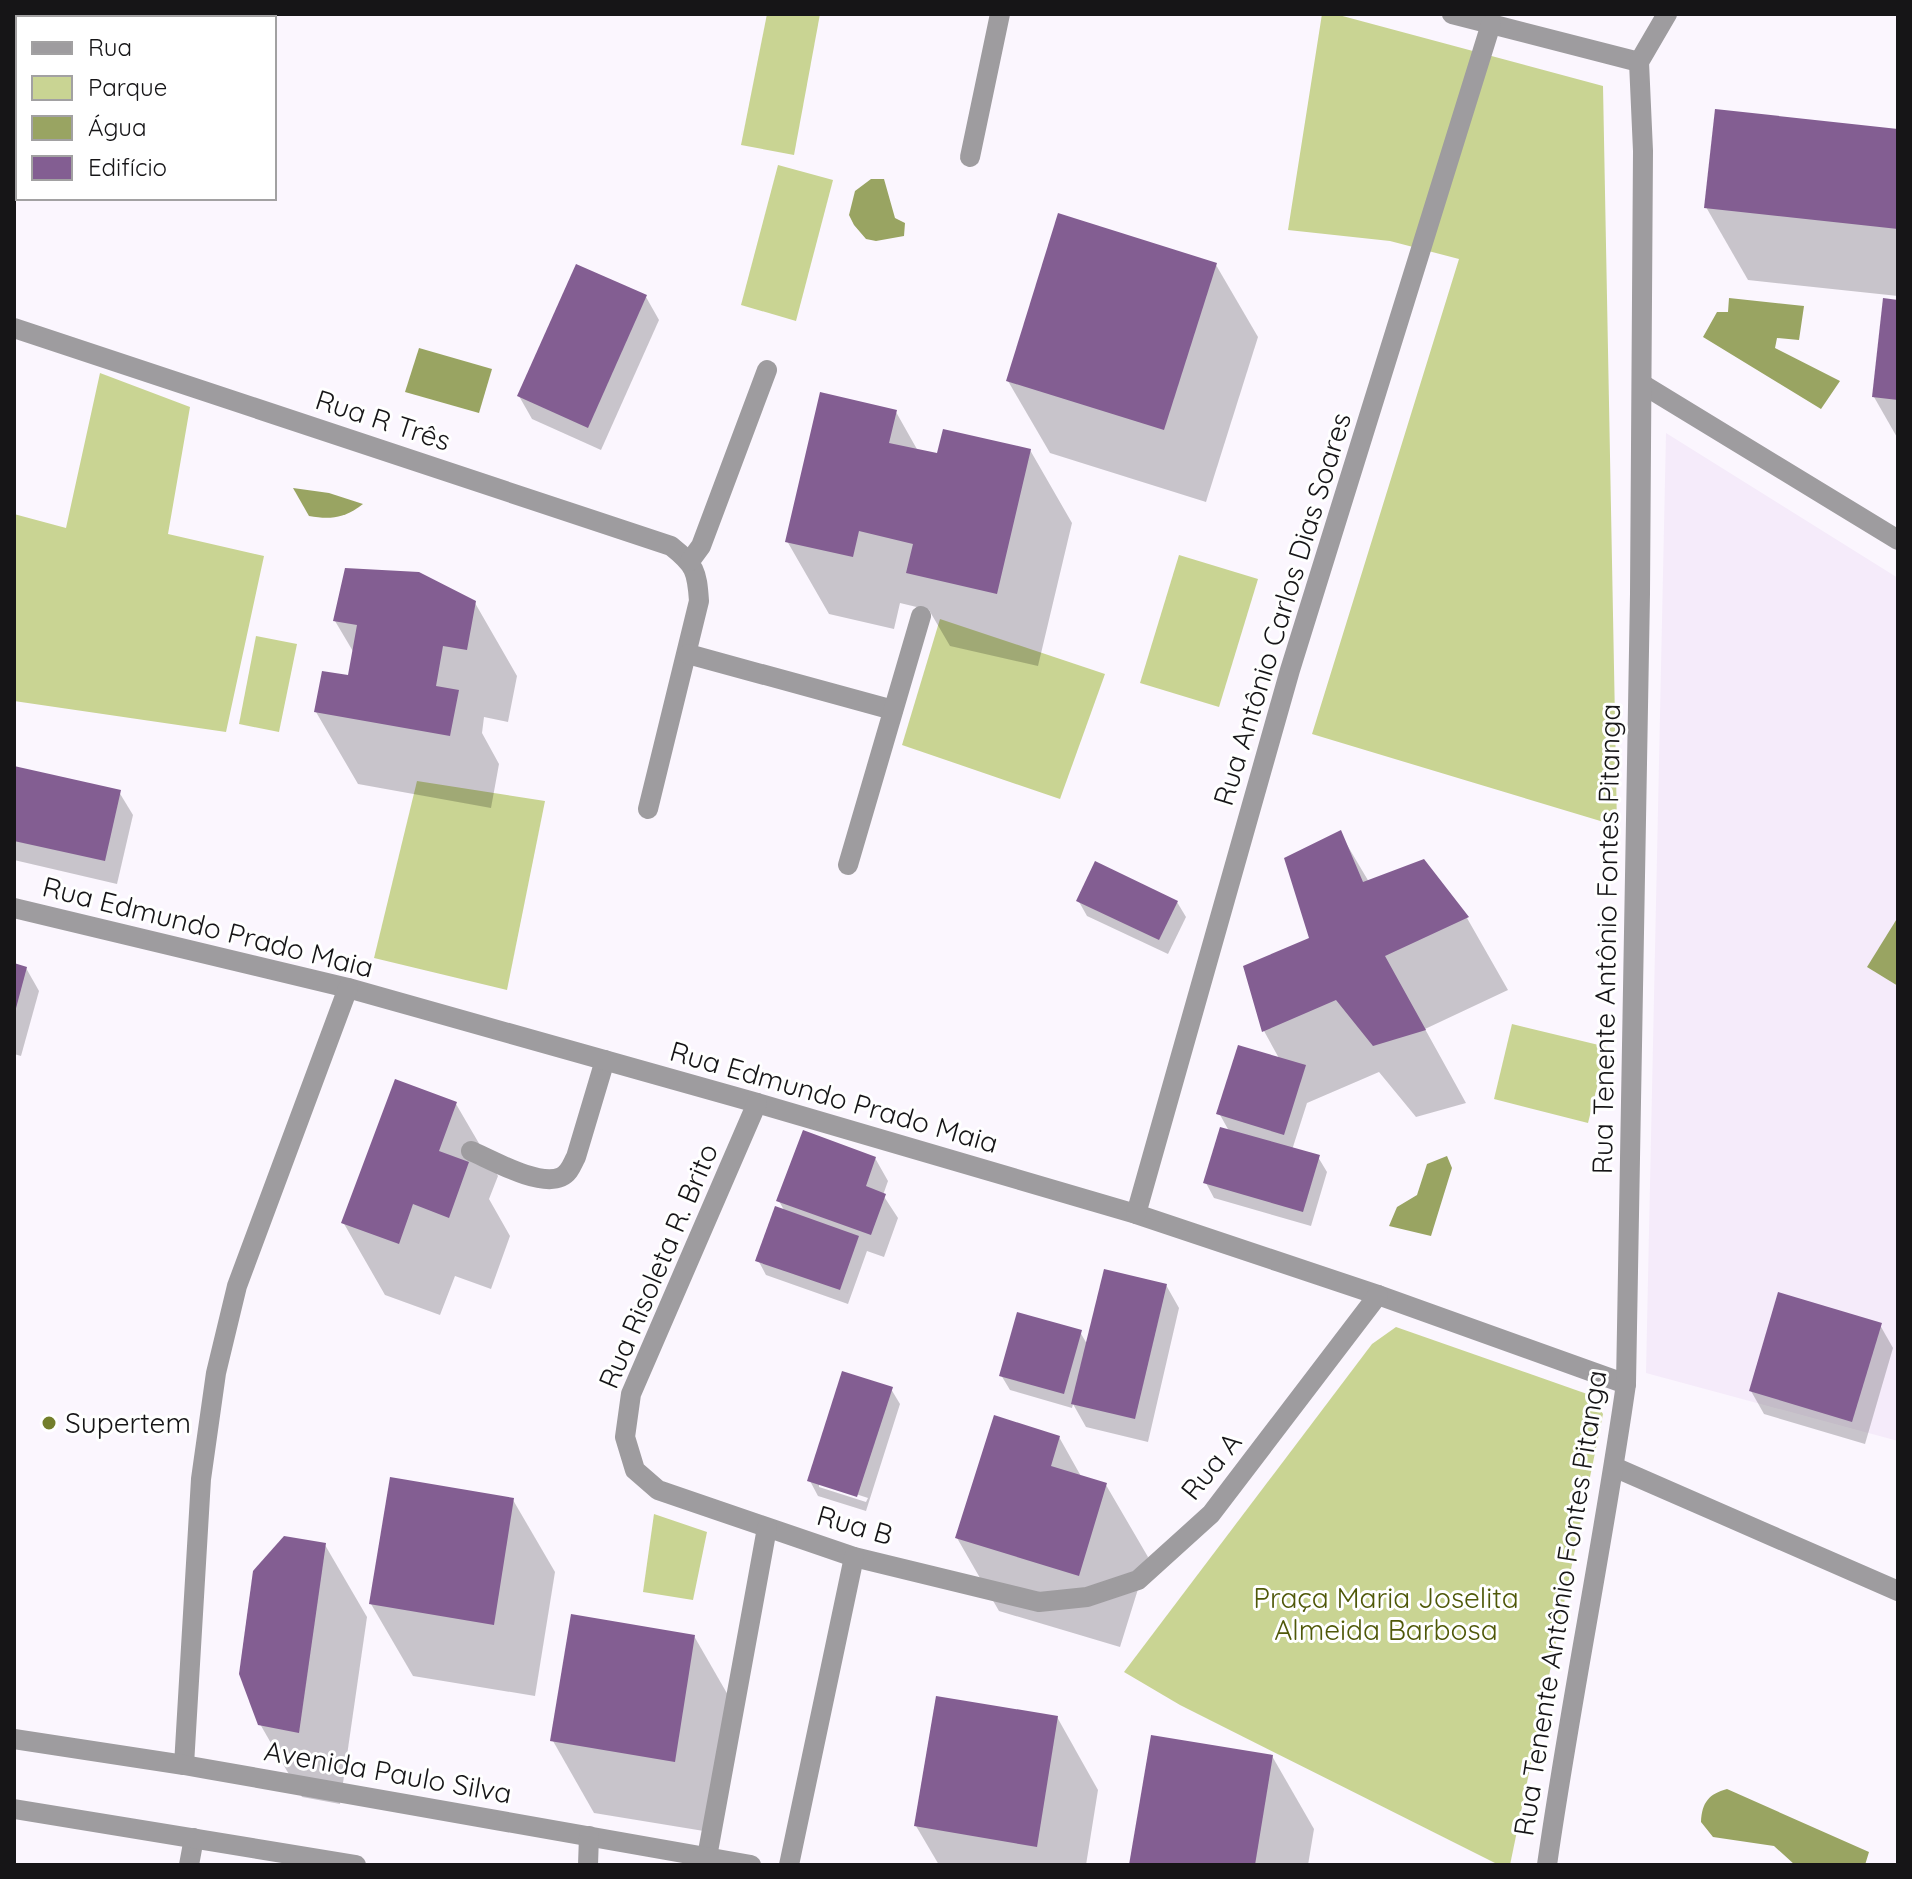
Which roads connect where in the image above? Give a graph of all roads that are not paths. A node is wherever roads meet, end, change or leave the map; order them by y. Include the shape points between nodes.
1 (1000, 14) edge
2 (1452, 14) edge
3 (1667, 14) edge
4 (1491, 24) junction
5 (1639, 62) junction
6 (970, 157) dead end
7 (14, 328) edge
8 (767, 370) dead end
9 (1642, 384) junction
10 (1898, 540) edge
11 (690, 561) junction
12 (921, 616) dead end
13 (688, 654) junction
14 (893, 710) junction
15 (648, 809) dead end
16 (848, 865) dead end
17 (14, 908) edge
18 (348, 988) junction
19 (605, 1060) junction
20 (757, 1103) junction
21 (471, 1151) dead end
22 (1136, 1214) junction
23 (1378, 1295) junction
24 (1626, 1384) junction
25 (1614, 1467) junction
26 (658, 1490) joint
27 (767, 1528) junction
28 (854, 1557) junction
29 (1898, 1591) edge
30 (1039, 1602) joint
31 (14, 1739) edge
32 (184, 1765) junction
33 (14, 1809) edge
34 (589, 1836) junction
35 (194, 1838) junction
36 (707, 1857) junction
37 (189, 1865) edge
38 (356, 1865) edge
39 (588, 1865) edge
40 (751, 1865) edge
41 (789, 1865) edge
42 (1547, 1865) edge

1 - 6 street
2 - 4 street
3 - 5 street
4 - 5 street
4 - 22 street, Rua Antônio Carlos Dias Soares via 1290,670
5 - 9 street, Rua Tenente Antônio Fontes Pitanga
7 - 11 street, Rua R Três via 671,546
8 - 11 street via 701,546
9 - 10 street
9 - 24 street, Rua Tenente Antônio Fontes Pitanga
11 - 13 street via 699,601
12 - 14 street
13 - 14 street
13 - 15 street
14 - 16 street
17 - 18 street, Rua Edmundo Prado Maia
18 - 19 street, Rua Edmundo Prado Maia
18 - 32 street via 237,1286 216,1373 201,1479
19 - 20 street, Rua Edmundo Prado Maia
19 - 21 street via 576,1157 561,1177 530,1176
20 - 22 street, Rua Edmundo Prado Maia
20 - 26 street, Rua Risoleta R. Brito via 631,1394 625,1437 635,1470
22 - 23 street, Rua Edmundo Prado Maia
23 - 24 street, Rua Edmundo Prado Maia
23 - 30 street, Rua A via 1211,1514 1138,1580 1087,1597
24 - 25 street, Rua Tenente Antônio Fontes Pitanga
25 - 29 street
25 - 42 street, Rua Tenente Antônio Fontes Pitanga
26 - 27 street, Rua B
27 - 28 street, Rua B
27 - 36 street
28 - 30 street, Rua B
28 - 41 street
31 - 32 street, Avenida Paulo Silva
32 - 34 street, Avenida Paulo Silva
33 - 35 street
34 - 36 street, Avenida Paulo Silva
34 - 39 street
35 - 37 street
35 - 38 street
36 - 40 street, Avenida Paulo Silva

